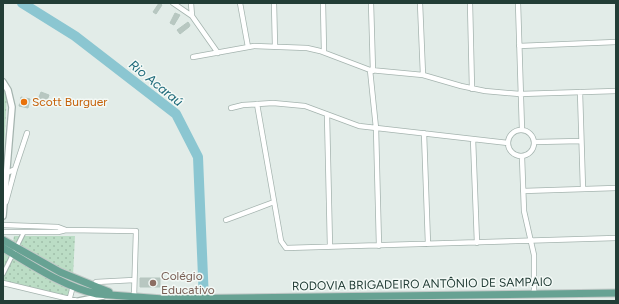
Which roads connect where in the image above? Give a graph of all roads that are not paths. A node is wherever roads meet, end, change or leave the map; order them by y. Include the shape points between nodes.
1 (173, 3) edge
2 (191, 3) edge
3 (240, 3) edge
4 (274, 3) edge
5 (323, 3) edge
6 (371, 3) edge
7 (420, 3) edge
8 (470, 3) edge
9 (518, 3) edge
10 (192, 16) junction
11 (616, 42) edge
12 (276, 46) junction
13 (519, 46) junction
14 (248, 47) junction
15 (324, 52) junction
16 (218, 53) junction
17 (193, 57) dead end
18 (372, 70) junction
19 (423, 75) junction
20 (3, 82) edge
21 (472, 89) junction
22 (616, 91) edge
23 (580, 92) junction
24 (520, 94) junction
25 (258, 104) junction
26 (231, 108) dead end
27 (327, 115) junction
28 (376, 128) junction
29 (522, 130) junction
30 (424, 133) junction
31 (27, 134) dead end
32 (474, 139) junction
33 (581, 141) junction
34 (535, 142) junction
35 (508, 143) junction
36 (522, 157) junction
37 (15, 169) junction
38 (5, 175) edge
39 (616, 188) edge
40 (583, 189) junction
41 (523, 191) junction
42 (274, 202) junction
43 (3, 214) edge
44 (226, 220) dead end
45 (3, 225) edge
46 (39, 226) junction
47 (66, 230) junction
48 (3, 232) edge
49 (24, 232) junction
50 (39, 232) junction
51 (616, 238) edge
52 (3, 240) edge
53 (531, 241) junction
54 (477, 243) junction
55 (428, 244) junction
56 (379, 246) junction
57 (330, 247) junction
58 (3, 248) edge
59 (15, 251) junction
60 (3, 274) edge
61 (134, 280) junction
62 (3, 283) edge
63 (73, 286) junction
64 (94, 286) junction
65 (616, 293) edge
66 (113, 294) junction
67 (534, 294) junction
68 (134, 296) junction
69 (514, 298) edge
70 (392, 299) edge
71 (69, 300) edge
72 (79, 301) edge

1 - 10 street
2 - 10 street
3 - 14 street
4 - 12 street
5 - 15 street
6 - 18 street
7 - 19 street
8 - 21 street
9 - 13 street
10 - 16 street
11 - 13 street
12 - 14 street
12 - 15 street
13 - 24 street
14 - 16 street
15 - 18 street
16 - 17 street
18 - 19 street
18 - 28 street
19 - 21 street
20 - 38 street via 12,107
21 - 24 street
22 - 23 street
23 - 24 street
23 - 33 street
24 - 29 street
25 - 26 street
25 - 27 street via 286,103 305,106
25 - 42 street
27 - 28 street via 359,126
27 - 57 street
28 - 30 street
28 - 56 street
29 - 34 street via 529,132
29 - 35 street via 511,135
30 - 32 street
30 - 55 street
31 - 37 street
32 - 35 street
32 - 54 street
33 - 34 street
33 - 40 street
34 - 36 street via 533,150
35 - 36 street via 510,152
36 - 41 street
37 - 38 street
37 - 43 street
38 - 43 street
39 - 40 street
40 - 41 street
41 - 53 street via 524,212
42 - 44 street
42 - 57 street via 284,247
45 - 46 street
46 - 47 street
46 - 50 street
47 - 50 street
47 - 61 street via 136,231
48 - 49 street
49 - 50 street
49 - 59 street
51 - 53 street
52 - 59 main road
53 - 54 street
53 - 67 street via 534,255
54 - 55 street
55 - 56 street
56 - 57 street
58 - 59 main road
59 - 60 street
59 - 63 main road, RODOVIA BRIGADEIRO ANTÔNIO DE SAMPAIO
59 - 64 main road
61 - 64 street via 96,282
61 - 68 street
62 - 71 street
63 - 66 main road, RODOVIA BRIGADEIRO ANTÔNIO DE SAMPAIO via 88,292
63 - 71 street
64 - 66 main road
65 - 67 main road, RODOVIA BRIGADEIRO ANTÔNIO DE SAMPAIO
66 - 68 main road, RODOVIA BRIGADEIRO ANTÔNIO DE SAMPAIO
66 - 72 street
67 - 69 main road, RODOVIA BRIGADEIRO ANTÔNIO DE SAMPAIO
68 - 70 main road, RODOVIA BRIGADEIRO ANTÔNIO DE SAMPAIO via 163,299
69 - 70 main road, RODOVIA BRIGADEIRO ANTÔNIO DE SAMPAIO
71 - 72 street

